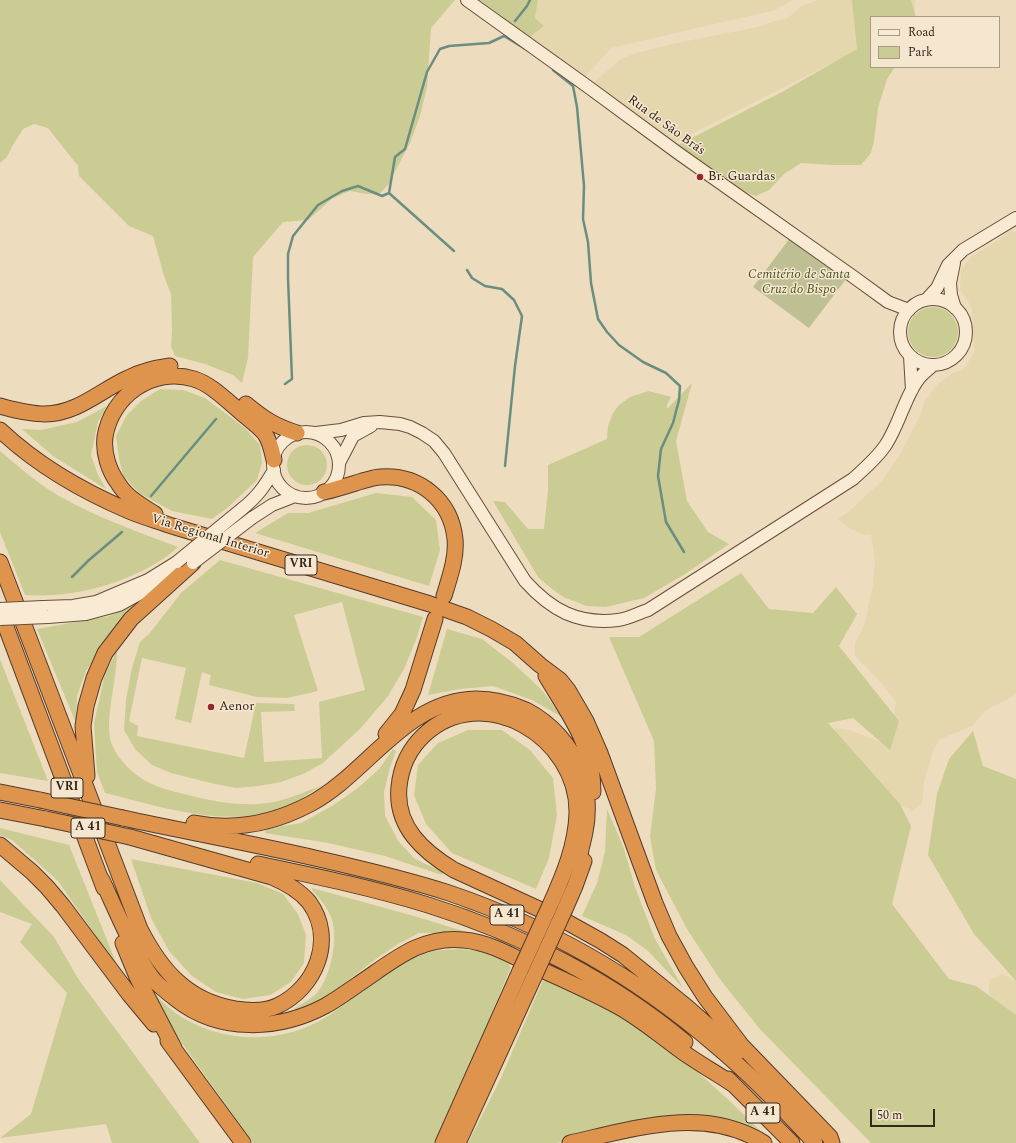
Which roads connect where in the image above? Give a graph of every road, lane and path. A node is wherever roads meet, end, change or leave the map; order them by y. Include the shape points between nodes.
1 (467, 0) edge
2 (1016, 218) edge
3 (954, 260) junction
4 (926, 300) junction
5 (888, 302) junction
6 (956, 308) junction
7 (909, 310) junction
8 (900, 327) junction
9 (910, 356) junction
10 (933, 365) junction
11 (912, 390) junction
12 (0, 406) edge
13 (380, 422) junction
14 (0, 430) edge
15 (297, 433) junction
16 (316, 433) junction
17 (339, 463) junction
18 (274, 465) junction
19 (324, 492) junction
20 (295, 496) junction
21 (172, 526) junction
22 (0, 562) edge
23 (193, 563) junction
24 (444, 596) dead end
25 (0, 610) edge
26 (45, 612) junction
27 (0, 619) edge
28 (436, 619) dead end
29 (540, 665) junction
30 (356, 770) junction
31 (0, 792) edge
32 (89, 795) junction
33 (0, 810) edge
34 (128, 819) junction
35 (130, 837) junction
36 (0, 845) edge
37 (581, 870) junction
38 (102, 880) junction
39 (558, 906) junction
40 (174, 1048) junction
41 (734, 1085) junction
42 (243, 1143) edge
43 (443, 1143) edge
44 (458, 1143) edge
45 (570, 1143) edge
46 (764, 1143) edge
47 (792, 1143) edge
48 (815, 1143) edge
49 (826, 1143) edge
50 (832, 1143) edge

1 - 5 main road, Rua de São Brás
2 - 3 main road via 963,250
3 - 4 main road via 948,265 937,288
3 - 6 main road via 950,283
4 - 6 main road via 942,301
4 - 7 main road
5 - 7 main road, Rua de São Brás
5 - 8 main road, Rua de São Brás
6 - 10 main road via 965,326 963,346 955,357 942,364
7 - 8 main road
8 - 9 main road, Rua de São Brás via 900,337
9 - 10 main road via 917,361
9 - 11 main road
10 - 11 main road via 921,376
11 - 13 main road via 885,446 853,479 648,610 619,620 590,621 562,612 539,596 525,581 434,441 410,427
12 - 15 highway via 28,413 46,414 66,410 83,404 127,378 171,365 194,370 220,382 265,420
13 - 16 main road
13 - 17 main road via 353,436
14 - 21 highway, Via Regional Interior / VRI via 44,465 91,494
15 - 16 main road
15 - 18 main road via 286,439 278,448
16 - 17 main road via 332,444
17 - 19 main road via 333,485
18 - 20 main road via 276,478 281,486
18 - 21 highway via 265,434 217,391 194,379 174,375 145,382 129,392 117,405 109,422 105,452 118,484 129,496
18 - 26 main road, bridge via 265,486 254,499 177,562 148,580 96,602
19 - 20 main road via 315,496
19 - 24 highway via 378,477 400,477 426,488 439,500 451,520 455,541 452,570
20 - 23 main road, bridge via 272,505 252,518
21 - 29 highway, Via Regional Interior / VRI via 430,604 491,629 515,643
22 - 32 highway
23 - 26 main road via 119,605 86,614
23 - 32 highway via 131,618 105,653 94,678 83,726
25 - 26 main road, bridge
25 - 38 highway, VRI
26 - 27 main road, bridge
28 - 30 highway via 413,690 402,714
29 - 37 highway via 570,714 591,767 594,798 592,824
29 - 50 highway via 560,680 586,721 655,903 669,936 689,972 742,1046 830,1137
30 - 34 highway via 312,803 274,819 221,827 176,819
30 - 37 highway via 402,729 436,708 462,700 485,699 522,708 546,723 561,737 581,772 587,805 579,857
31 - 34 highway, A 41, bridge
32 - 35 highway via 140,929 150,949 177,982 208,1002 245,1011 262,1011 275,1007 301,990 318,964 320,926 315,912 296,890 272,877
33 - 35 highway, A 41, bridge
34 - 48 highway, A 41 via 389,875 476,902 544,932 628,979 696,1028 763,1089
35 - 41 highway, A 41 via 375,890 429,905 491,928 561,961 620,996 682,1040
36 - 40 highway via 27,867 63,906 129,994
37 - 39 highway
38 - 40 highway via 137,977
38 - 41 highway via 126,931 153,978 180,1003 214,1020 240,1025 261,1025 297,1017 325,1006 411,949 428,942 466,940 492,947 621,1008 684,1054
39 - 43 highway, bridge via 520,971
39 - 44 highway, bridge via 534,978
39 - 49 highway via 576,829 577,812 570,775 560,758 535,731 500,716 464,715 446,720 430,729 416,742 406,758 398,788 401,813 408,830 420,845 437,860 454,870 565,921 624,955 759,1071 825,1138
40 - 42 highway
41 - 47 highway, A 41
45 - 46 highway via 645,1126 686,1122 730,1128

